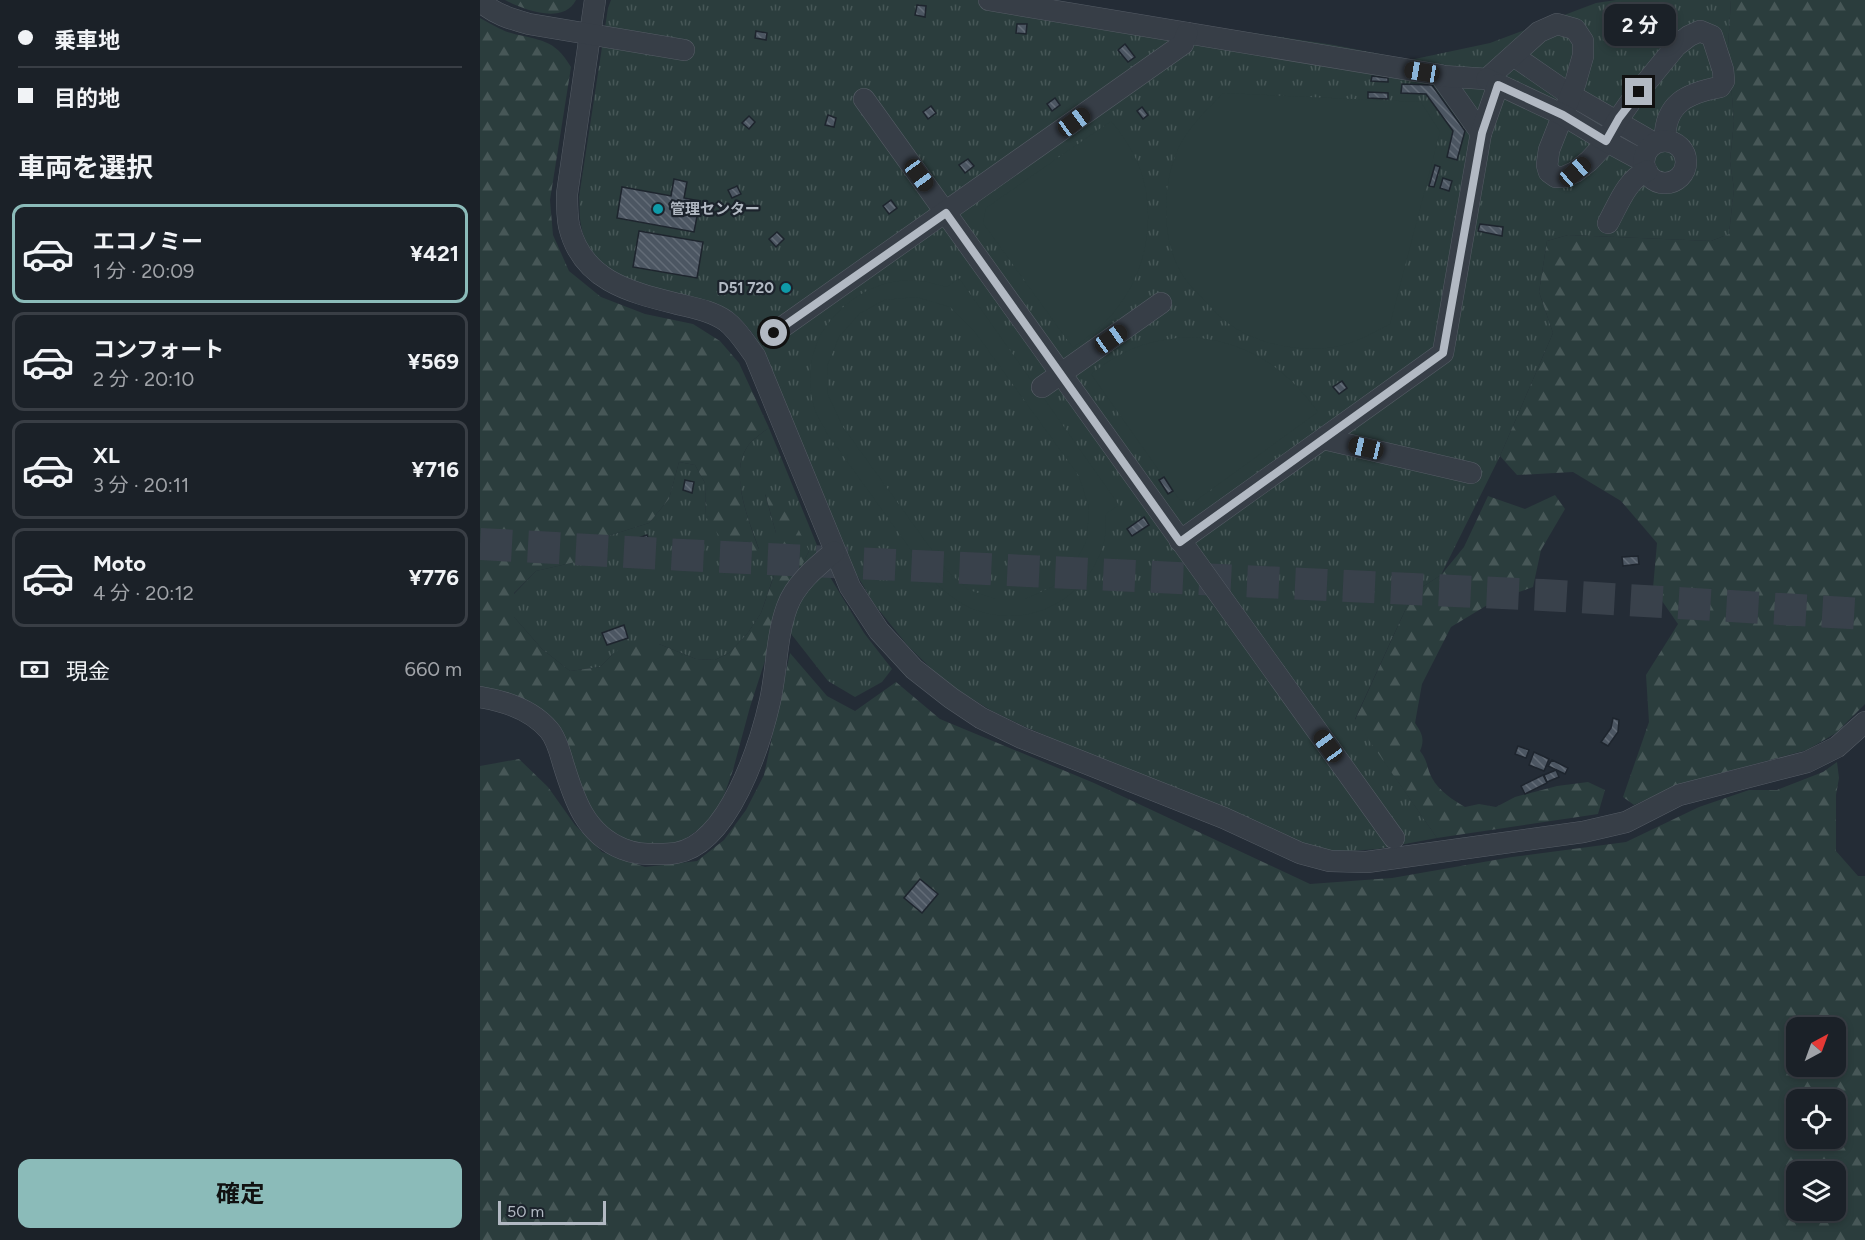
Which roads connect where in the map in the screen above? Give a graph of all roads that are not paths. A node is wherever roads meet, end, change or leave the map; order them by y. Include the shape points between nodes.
1 (594, 0) edge
2 (989, 0) edge
3 (480, 1) edge
4 (589, 33) junction
5 (1187, 33) junction
6 (684, 51) dead end
7 (1514, 56) junction
8 (1441, 76) junction
9 (1493, 82) junction
10 (1569, 94) junction
11 (864, 99) dead end
12 (1563, 115) junction
13 (1616, 122) junction
14 (1482, 133) junction
15 (1606, 141) junction
16 (1652, 154) junction
17 (946, 213) junction
18 (1608, 223) dead end
19 (1161, 303) dead end
20 (774, 333) dead end
21 (1061, 374) junction
22 (1042, 387) dead end
23 (1324, 439) junction
24 (1471, 473) dead end
25 (1180, 542) junction
26 (834, 552) junction
27 (480, 697) edge
28 (1865, 722) edge
29 (1394, 838) dead end

1 - 4 street
2 - 5 street
3 - 4 street via 506,18
4 - 6 street
4 - 26 street via 567,194 569,225 577,249 613,285 706,311 726,321 742,336 755,356
5 - 8 street
5 - 17 street via 1183,44
7 - 9 street
7 - 10 street
7 - 10 street via 1539,33 1557,24 1575,29 1582,41 1583,56
8 - 9 street
8 - 14 street
9 - 12 street
9 - 14 street
10 - 12 street
10 - 13 street
11 - 17 street
12 - 15 street
12 - 15 street via 1547,165 1556,177 1575,172
13 - 15 street
13 - 16 street
13 - 16 street via 1676,45 1700,31 1712,36 1726,81 1720,87 1683,98 1670,115
14 - 23 street via 1443,353
15 - 16 street
16 - 18 street
17 - 20 street
17 - 21 street
19 - 21 street
21 - 22 street
21 - 25 street
23 - 24 street
23 - 25 street
25 - 29 street
26 - 27 street via 811,571 787,605 771,698 742,786 724,818 700,843 678,853 635,854 608,843 590,827 549,730 517,706
26 - 28 street via 850,587 879,631 914,669 981,718 1300,853 1330,861 1367,862 1583,832 1626,822 1679,795 1807,762 1837,747

